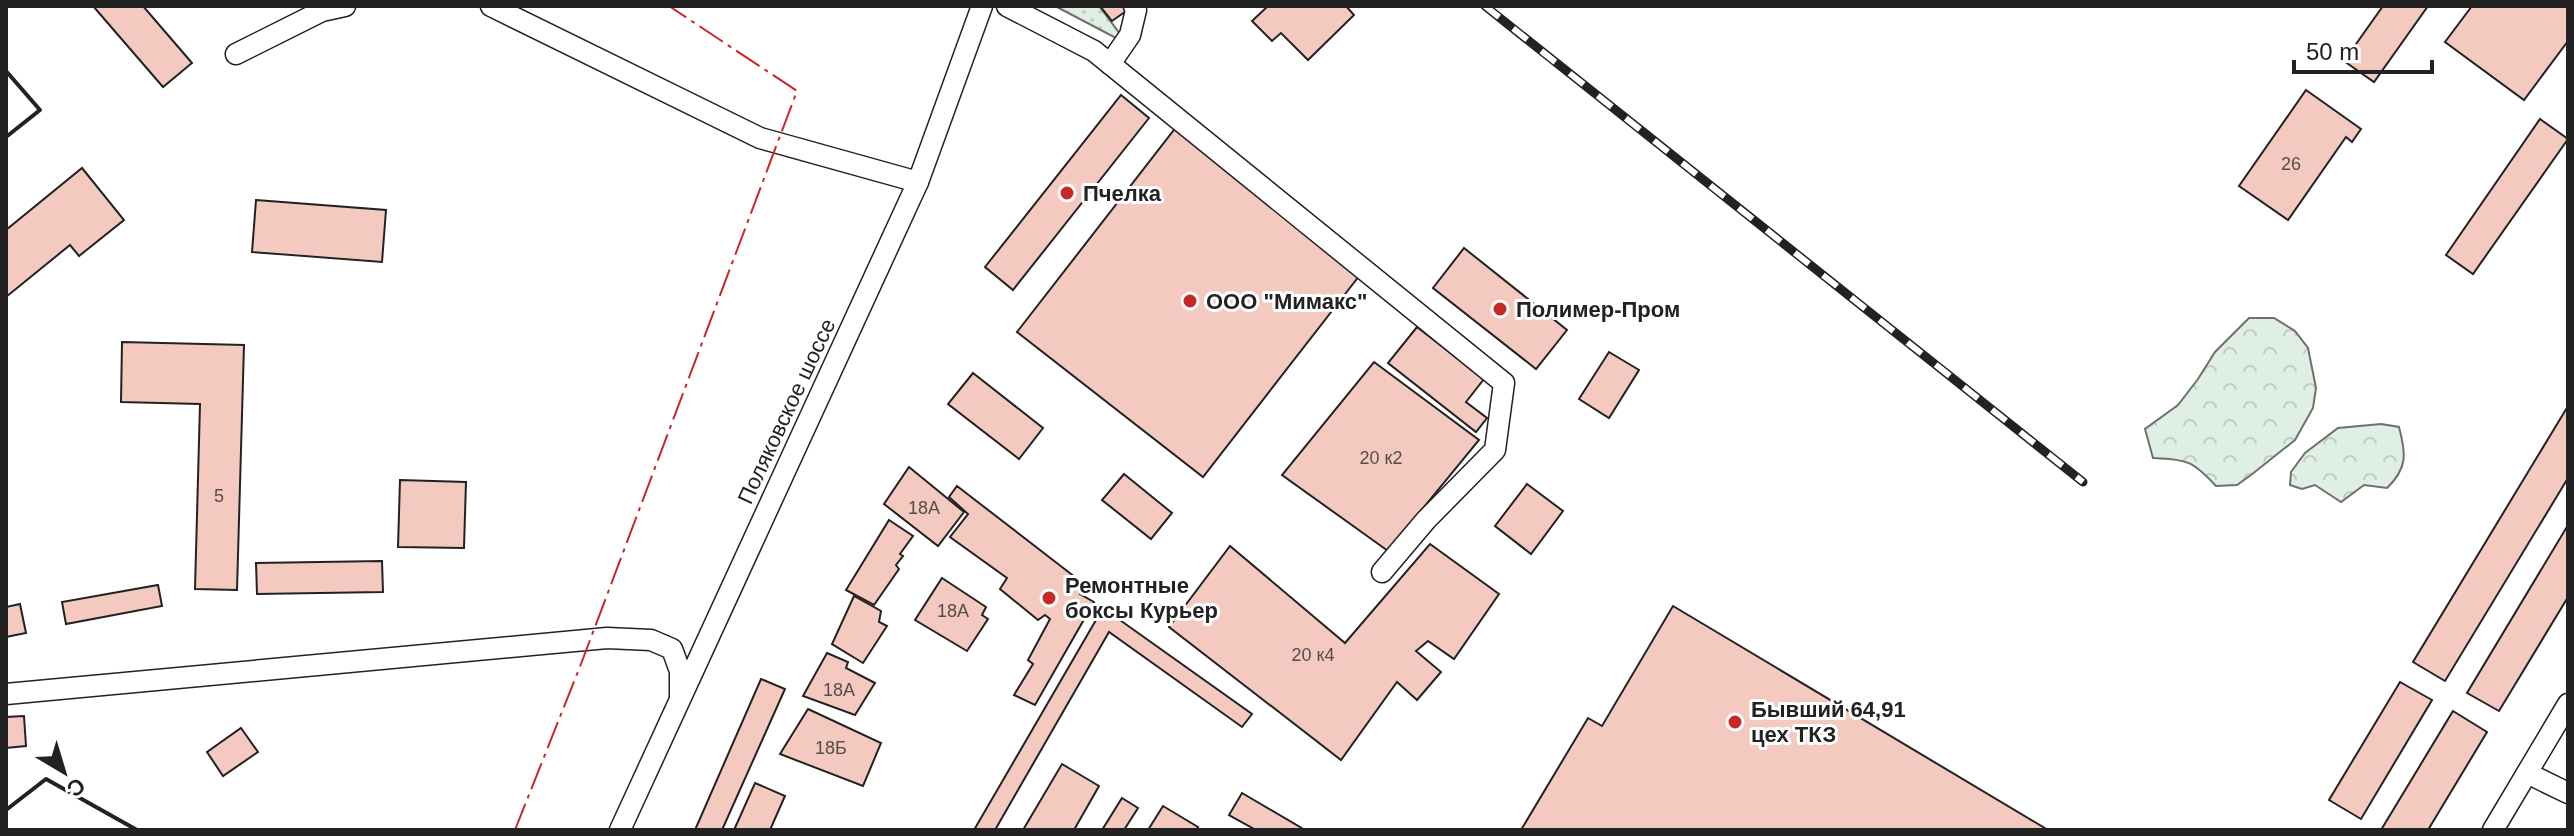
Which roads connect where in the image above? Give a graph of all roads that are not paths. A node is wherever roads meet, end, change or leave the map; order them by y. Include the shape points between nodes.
1 (345, 6) edge
2 (491, 6) edge
3 (982, 6) edge
4 (1007, 6) edge
5 (1134, 6) edge
6 (236, 54) dead end
7 (1110, 64) junction
8 (918, 182) junction
9 (1382, 572) dead end
10 (6, 694) edge
11 (680, 699) junction
12 (2568, 704) edge
13 (2527, 773) junction
14 (2568, 793) edge
15 (620, 830) edge
16 (2493, 830) edge

1 - 6 street via 322,11
2 - 8 street via 760,138
3 - 8 street, Поляковское шоссе
4 - 7 street
5 - 7 street via 1130,35
7 - 9 street via 1504,383 1495,450
8 - 11 street, Поляковское шоссе
10 - 11 street via 607,638 651,640 672,649 680,671
11 - 15 street, Поляковское шоссе
12 - 13 street
13 - 14 street
13 - 16 street

